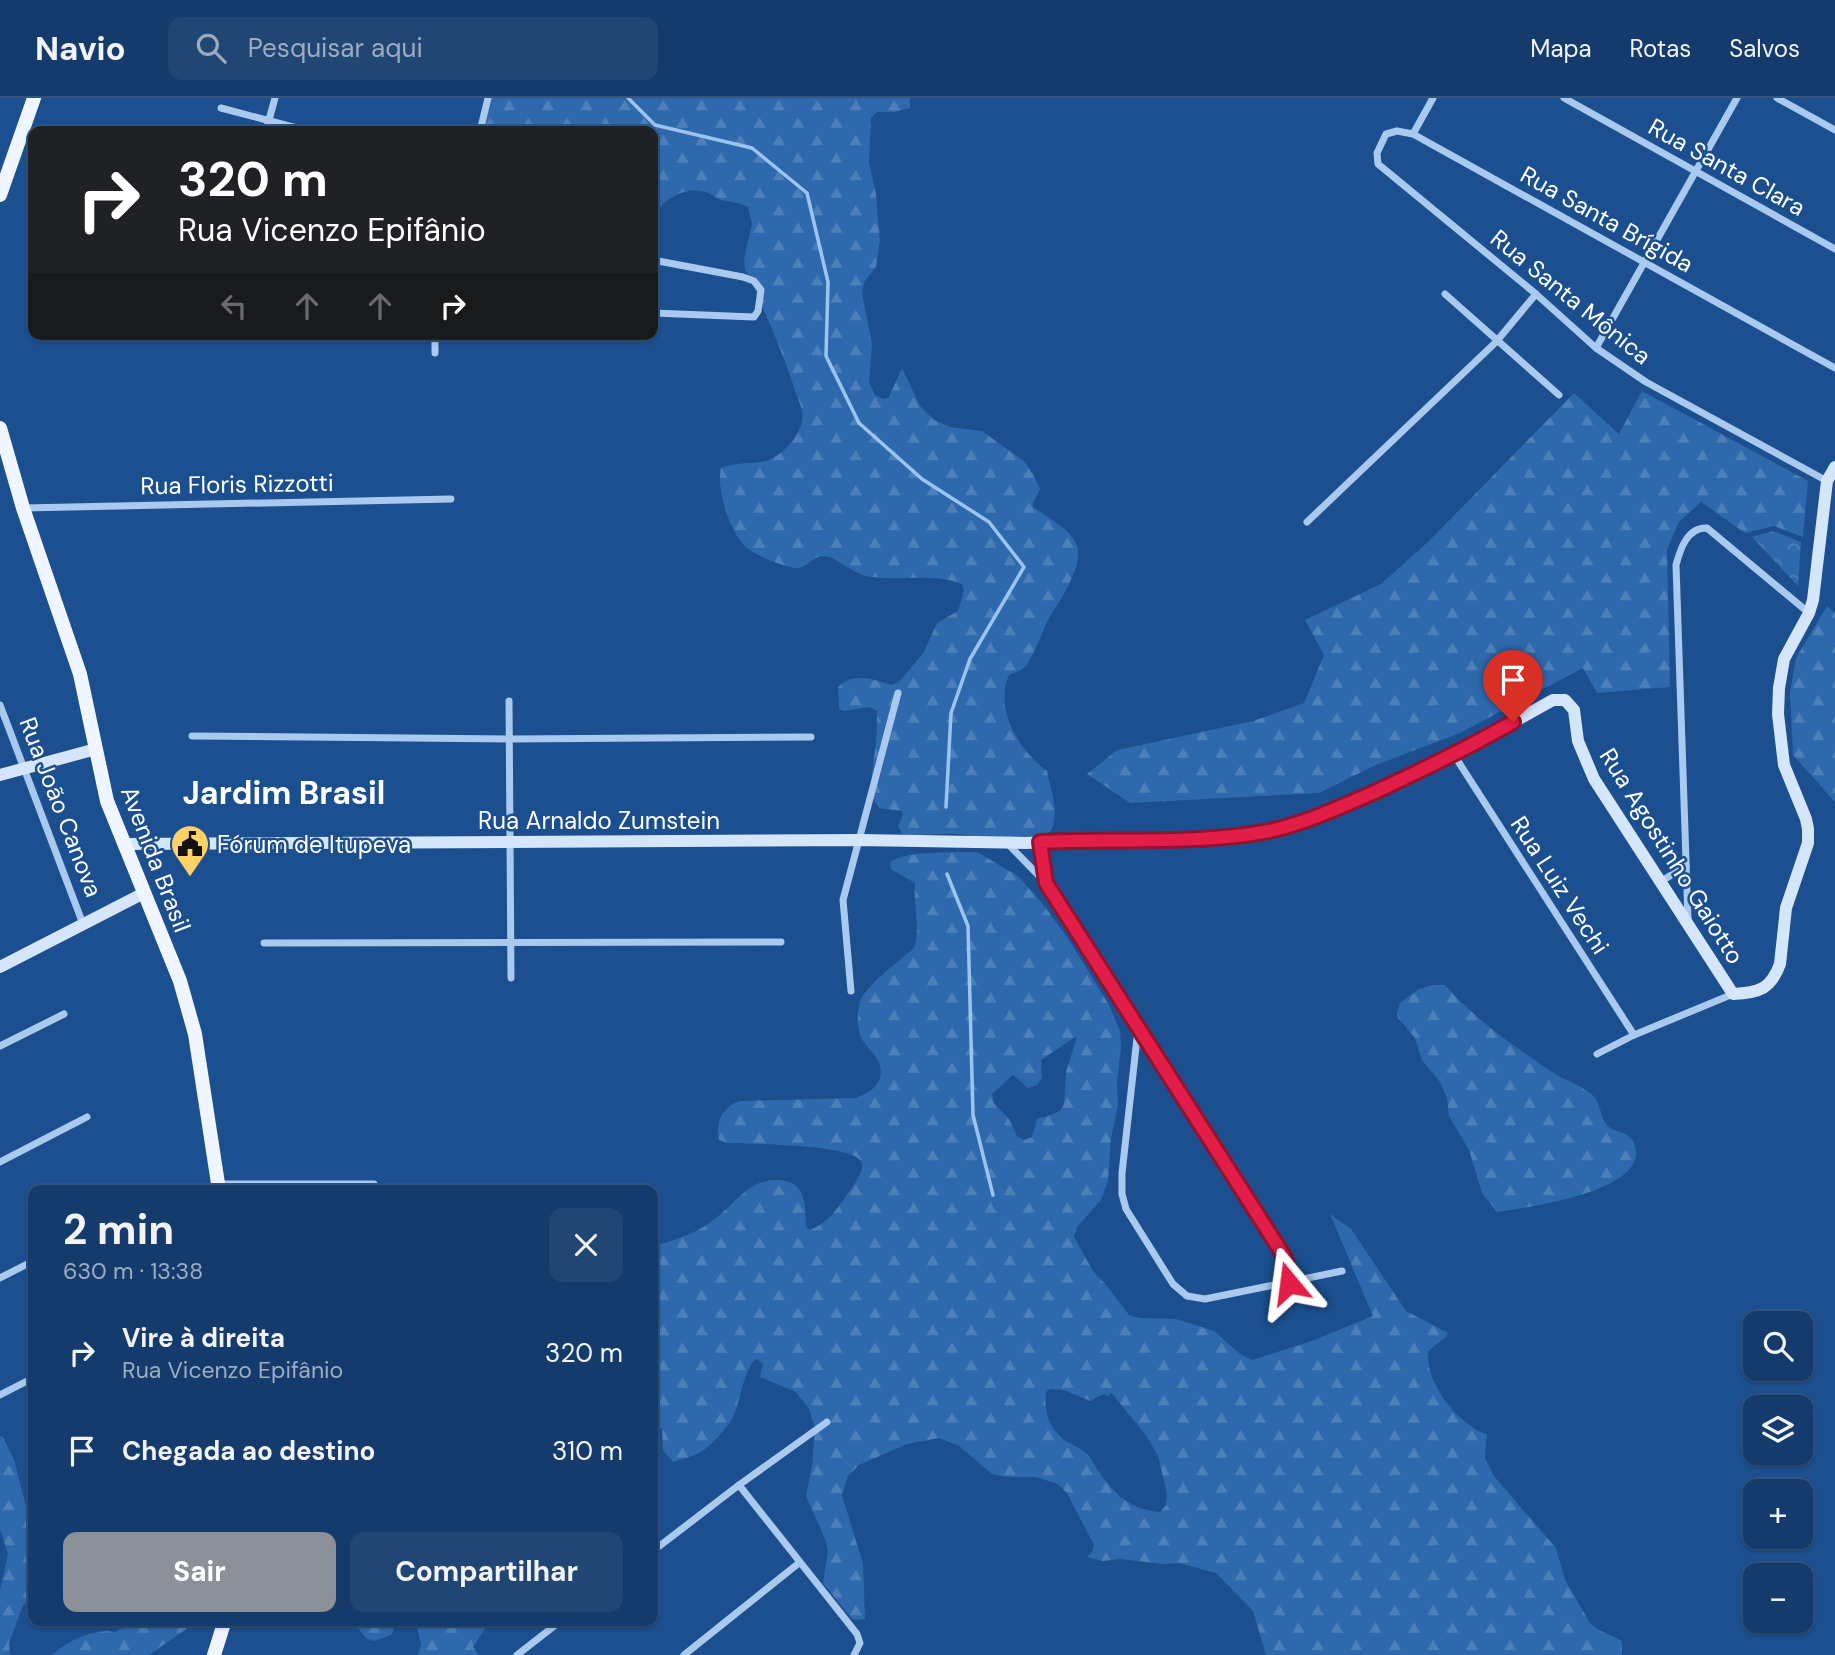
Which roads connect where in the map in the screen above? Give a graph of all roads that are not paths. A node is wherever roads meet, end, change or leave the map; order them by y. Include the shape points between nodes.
1 (34, 98) edge
2 (275, 98) edge
3 (488, 98) edge
4 (1433, 98) edge
5 (1564, 98) edge
6 (1737, 98) edge
7 (1777, 98) edge
8 (221, 108) dead end
9 (269, 121) junction
10 (268, 126) edge
11 (288, 126) edge
12 (481, 126) edge
13 (1835, 130) edge
14 (1413, 134) junction
15 (1696, 172) junction
16 (0, 195) edge
17 (1835, 249) edge
18 (658, 261) edge
19 (1645, 262) junction
20 (1445, 294) dead end
21 (1536, 294) junction
22 (658, 313) edge
23 (435, 340) edge
24 (1497, 341) junction
25 (1596, 348) junction
26 (435, 353) dead end
27 (1835, 368) edge
28 (1559, 396) dead end
29 (0, 428) edge
30 (1835, 467) edge
31 (1827, 481) junction
32 (451, 499) dead end
33 (23, 508) junction
34 (1307, 522) dead end
35 (1809, 613) junction
36 (898, 693) dead end
37 (1564, 700) joint
38 (509, 701) dead end
39 (0, 705) edge
40 (192, 736) dead end
41 (811, 737) dead end
42 (510, 739) junction
43 (96, 749) junction
44 (1454, 755) junction
45 (24, 769) junction
46 (0, 775) edge
47 (860, 840) junction
48 (511, 842) junction
49 (1040, 842) junction
50 (1008, 843) junction
51 (124, 844) junction
52 (1686, 866) junction
53 (1046, 883) junction
54 (1660, 883) junction
55 (144, 893) junction
56 (83, 924) junction
57 (1688, 927) junction
58 (510, 942) junction
59 (781, 942) dead end
60 (264, 943) dead end
61 (0, 967) edge
62 (511, 978) dead end
63 (851, 991) dead end
64 (1733, 994) junction
65 (64, 1014) dead end
66 (1138, 1029) junction
67 (1634, 1035) junction
68 (0, 1046) edge
69 (1597, 1054) dead end
70 (87, 1117) dead end
71 (0, 1162) edge
72 (374, 1184) dead end
73 (219, 1185) edge
74 (322, 1185) edge
75 (28, 1264) edge
76 (1342, 1271) dead end
77 (0, 1278) edge
78 (1289, 1283) junction
79 (28, 1381) edge
80 (0, 1395) edge
81 (827, 1422) dead end
82 (739, 1485) junction
83 (658, 1547) edge
84 (799, 1563) junction
85 (223, 1626) edge
86 (554, 1626) edge
87 (855, 1654) edge
88 (214, 1655) edge
89 (517, 1655) edge
90 (684, 1655) edge

1 - 16 main road
2 - 9 street
3 - 12 street
4 - 14 street
5 - 15 street, Rua Santa Clara
6 - 15 street
7 - 13 street
8 - 9 street
9 - 10 street
9 - 11 street
14 - 19 street, Rua Santa Brígida
14 - 21 street, Rua Santa Mônica via 1386,134 1377,153 1378,164
15 - 17 street, Rua Santa Clara
15 - 19 street
18 - 22 street via 744,277 761,290 754,317
19 - 25 street
19 - 27 street, Rua Santa Brígida
20 - 24 street
21 - 24 street
21 - 25 street, Rua Santa Mônica
23 - 26 street
24 - 28 street
24 - 34 street
25 - 31 street, Rua Santa Mônica via 1646,382
29 - 33 main road, Avenida Brasil
30 - 31 street
31 - 35 street
32 - 33 street, Rua Floris Rizzotti
33 - 43 main road, Avenida Brasil via 80,674
35 - 52 street via 1707,528 1680,546 1676,565
35 - 64 street via 1784,659 1778,714 1784,765 1806,818 1808,843 1786,908 1780,964 1774,978 1763,989
36 - 47 street
37 - 44 street, Rua Arnaldo Zumstein via 1553,701
37 - 54 street, Rua Agostinho Gaiotto via 1574,710 1578,741 1594,779
38 - 42 street
39 - 45 street, Rua João Canova
40 - 42 street
41 - 42 street
42 - 48 street
43 - 45 street
43 - 51 main road, Avenida Brasil via 107,801
44 - 49 street, Rua Arnaldo Zumstein via 1310,820 1271,830 1224,837
44 - 67 street, Rua Luiz Vechi
45 - 46 street
45 - 56 street, Rua João Canova
47 - 48 street, Rua Arnaldo Zumstein
47 - 50 street, Rua Arnaldo Zumstein
47 - 63 street via 844,900
48 - 51 street, Rua Arnaldo Zumstein
48 - 58 street
49 - 50 street, Rua Arnaldo Zumstein
49 - 53 street
50 - 53 street
51 - 55 main road, Avenida Brasil
52 - 54 street
52 - 57 street
53 - 66 street
54 - 57 street, Rua Agostinho Gaiotto
55 - 56 street, Rua João Canova
55 - 73 main road, Avenida Brasil via 180,981 195,1034
56 - 61 street, Rua João Canova
57 - 64 street, Rua Agostinho Gaiotto
58 - 59 street
58 - 60 street
58 - 62 street
64 - 67 street
65 - 68 street
66 - 78 street via 1284,1256
66 - 78 street via 1122,1173 1126,1209 1173,1283 1187,1296 1205,1299
67 - 69 street
70 - 71 street
72 - 74 street
75 - 77 street
76 - 78 street
79 - 80 street
81 - 82 street
82 - 83 street
82 - 84 street
84 - 87 street via 857,1634 860,1643
84 - 90 street
85 - 88 main road
86 - 89 street

